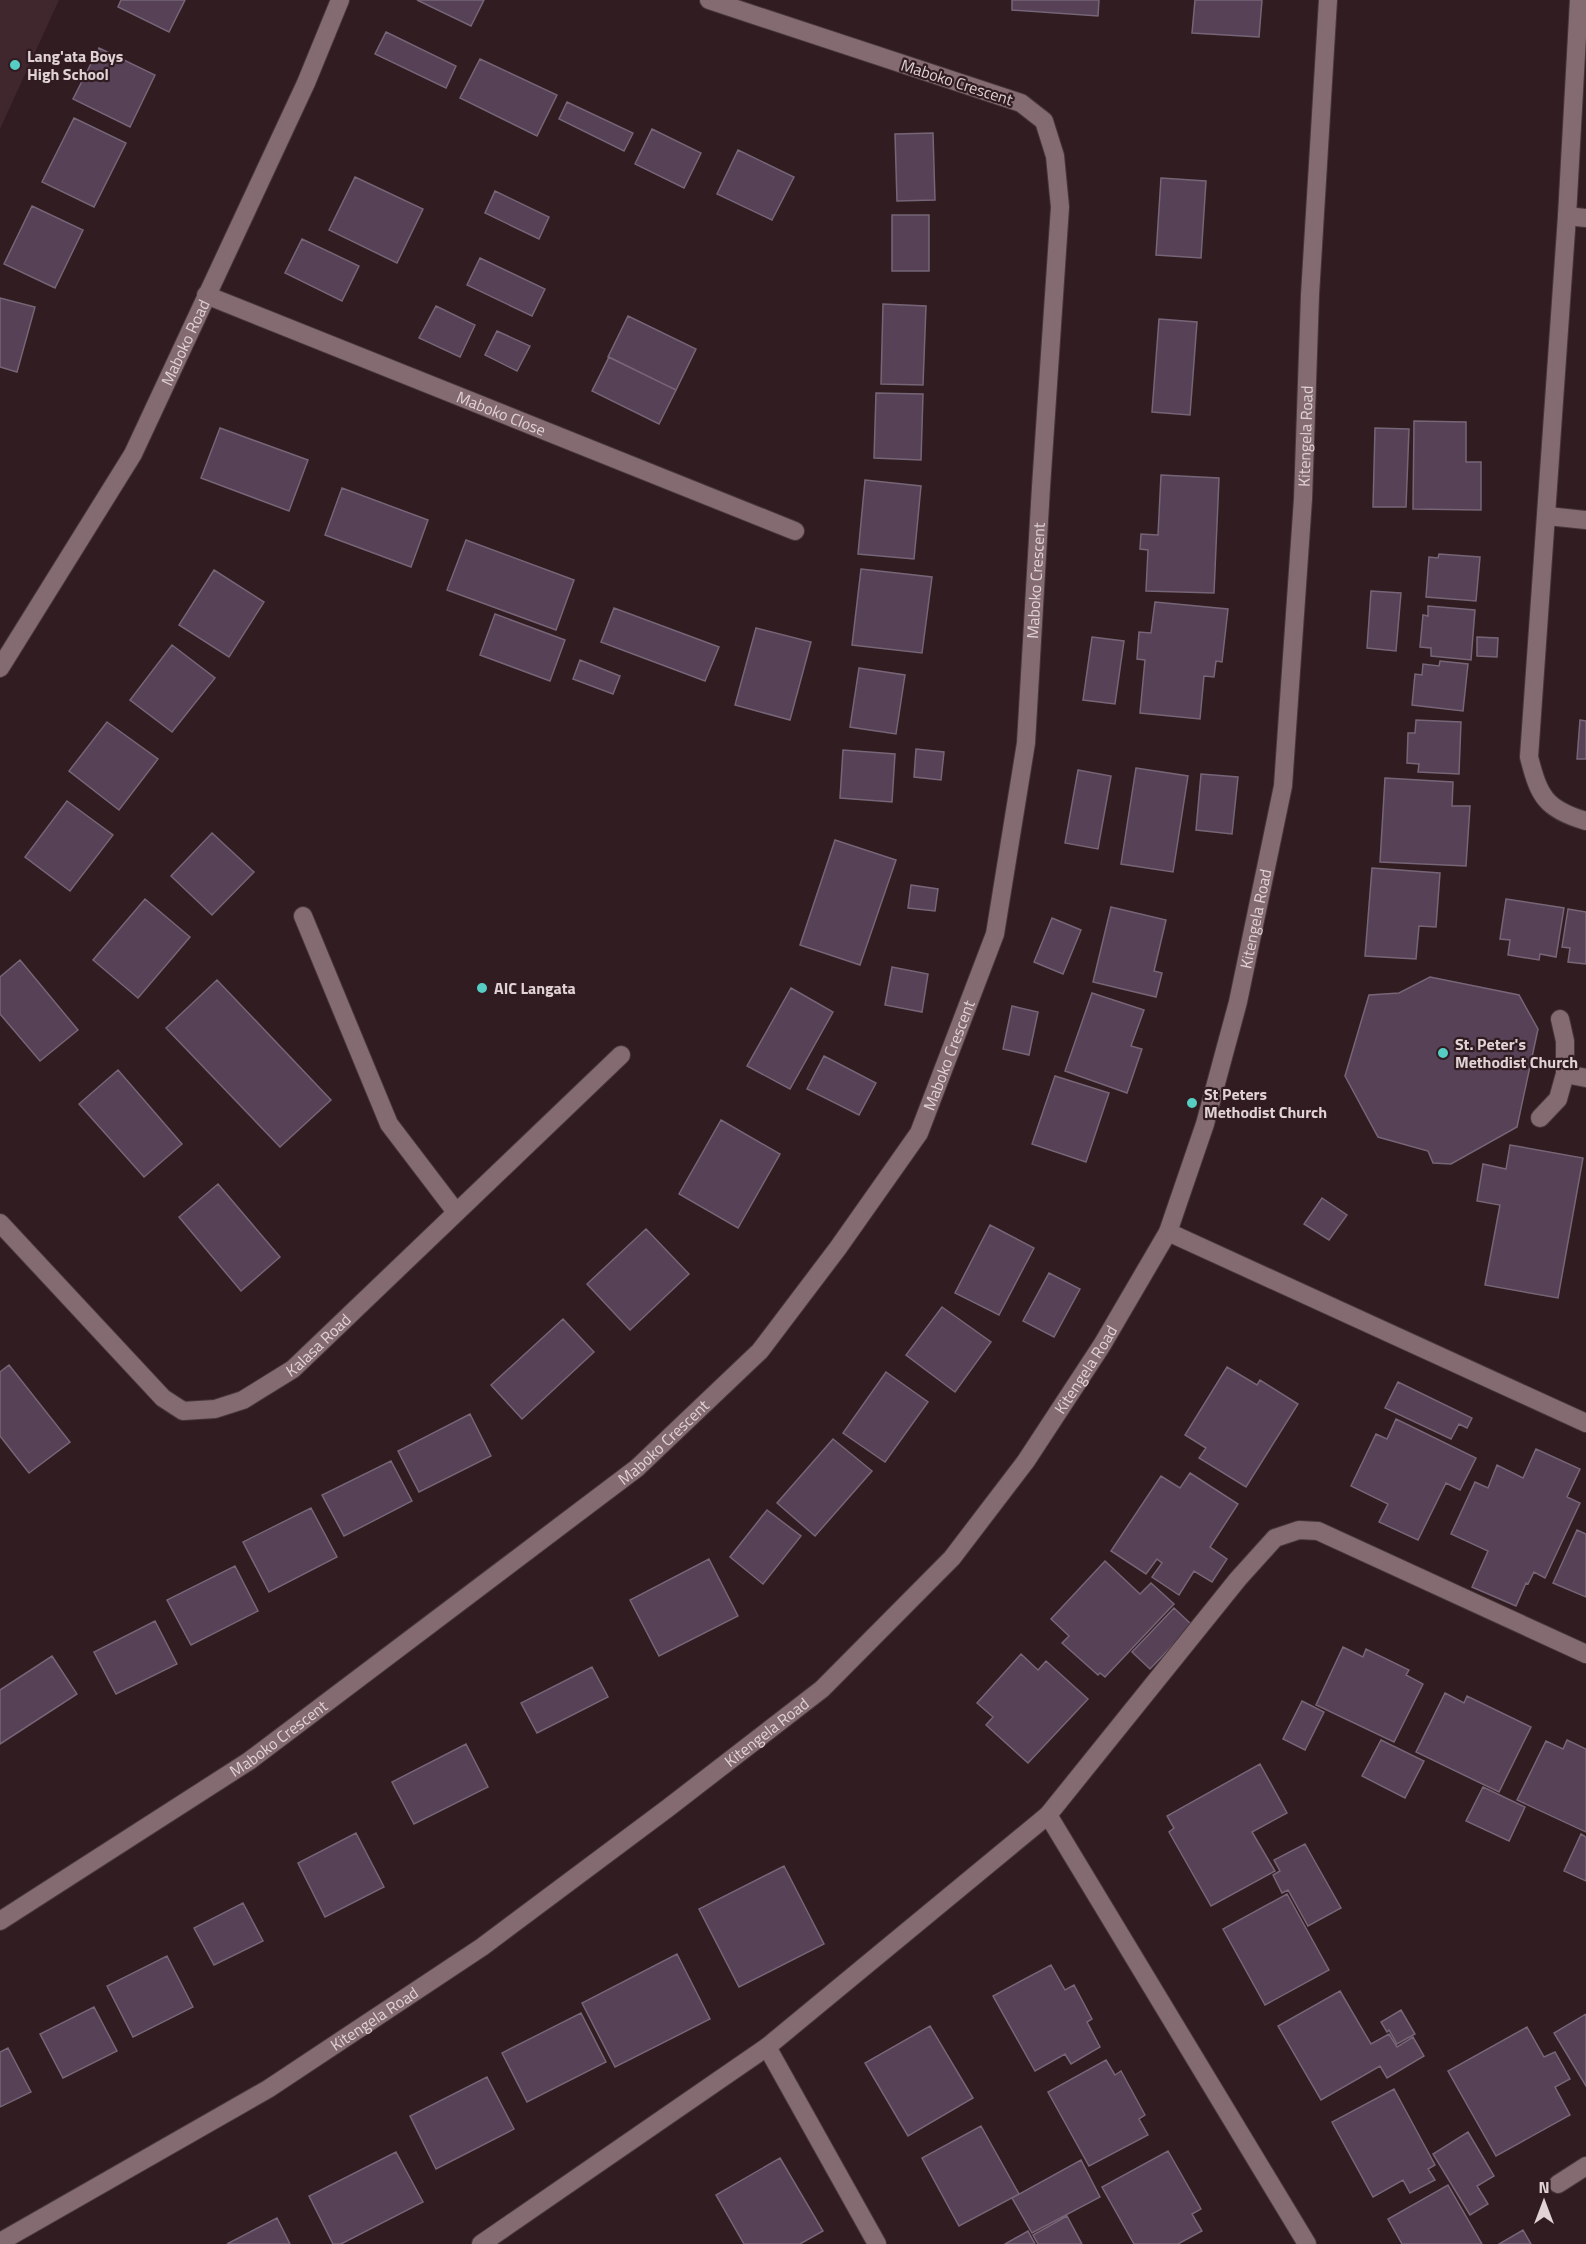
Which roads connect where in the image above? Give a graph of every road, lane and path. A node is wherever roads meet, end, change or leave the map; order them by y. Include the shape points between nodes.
1 (340, 0) edge
2 (709, 0) edge
3 (1329, 0) edge
4 (1579, 0) edge
5 (1567, 216) junction
6 (1586, 218) edge
7 (206, 295) junction
8 (1547, 516) junction
9 (1586, 520) edge
10 (795, 531) dead end
11 (0, 668) edge
12 (1586, 821) edge
13 (303, 916) dead end
14 (1560, 1019) dead end
15 (621, 1055) dead end
16 (1565, 1074) junction
17 (1586, 1077) edge
18 (1540, 1118) dead end
19 (456, 1212) junction
20 (0, 1223) edge
21 (1168, 1232) junction
22 (1586, 1423) edge
23 (1586, 1654) edge
24 (1048, 1815) junction
25 (0, 1921) edge
26 (767, 2046) junction
27 (1586, 2166) edge
28 (1558, 2184) dead end
29 (490, 2241) edge
30 (0, 2242) edge
31 (877, 2244) edge
32 (1307, 2244) edge

1 - 7 street, Maboko Road via 306,83
2 - 25 street, Maboko Crescent via 1021,103 1044,121 1055,156 1060,207 1026,744 994,934 956,1040 919,1133 838,1248 760,1351 638,1468 249,1761
3 - 21 street, Kitengela Road via 1310,295 1303,499 1283,786 1238,1002 1205,1124
4 - 5 street
5 - 6 street
5 - 8 street
7 - 10 street, Maboko Close
7 - 11 street, Maboko Road via 133,454
8 - 9 street
8 - 12 street via 1529,757 1537,787 1553,808
13 - 19 street via 389,1124
14 - 16 street
15 - 19 street, Kalasa Road
16 - 17 street
16 - 18 street via 1558,1099
19 - 20 street, Kalasa Road via 293,1369 243,1400 215,1409 183,1411 163,1398
21 - 22 street
21 - 30 street, Kitengela Road via 1102,1345 1026,1461 952,1558 822,1689 482,1947 268,2089
23 - 24 street via 1328,1535 1299,1530 1275,1538 1256,1558
24 - 26 street
24 - 32 street
26 - 29 street
26 - 31 street
27 - 28 street

